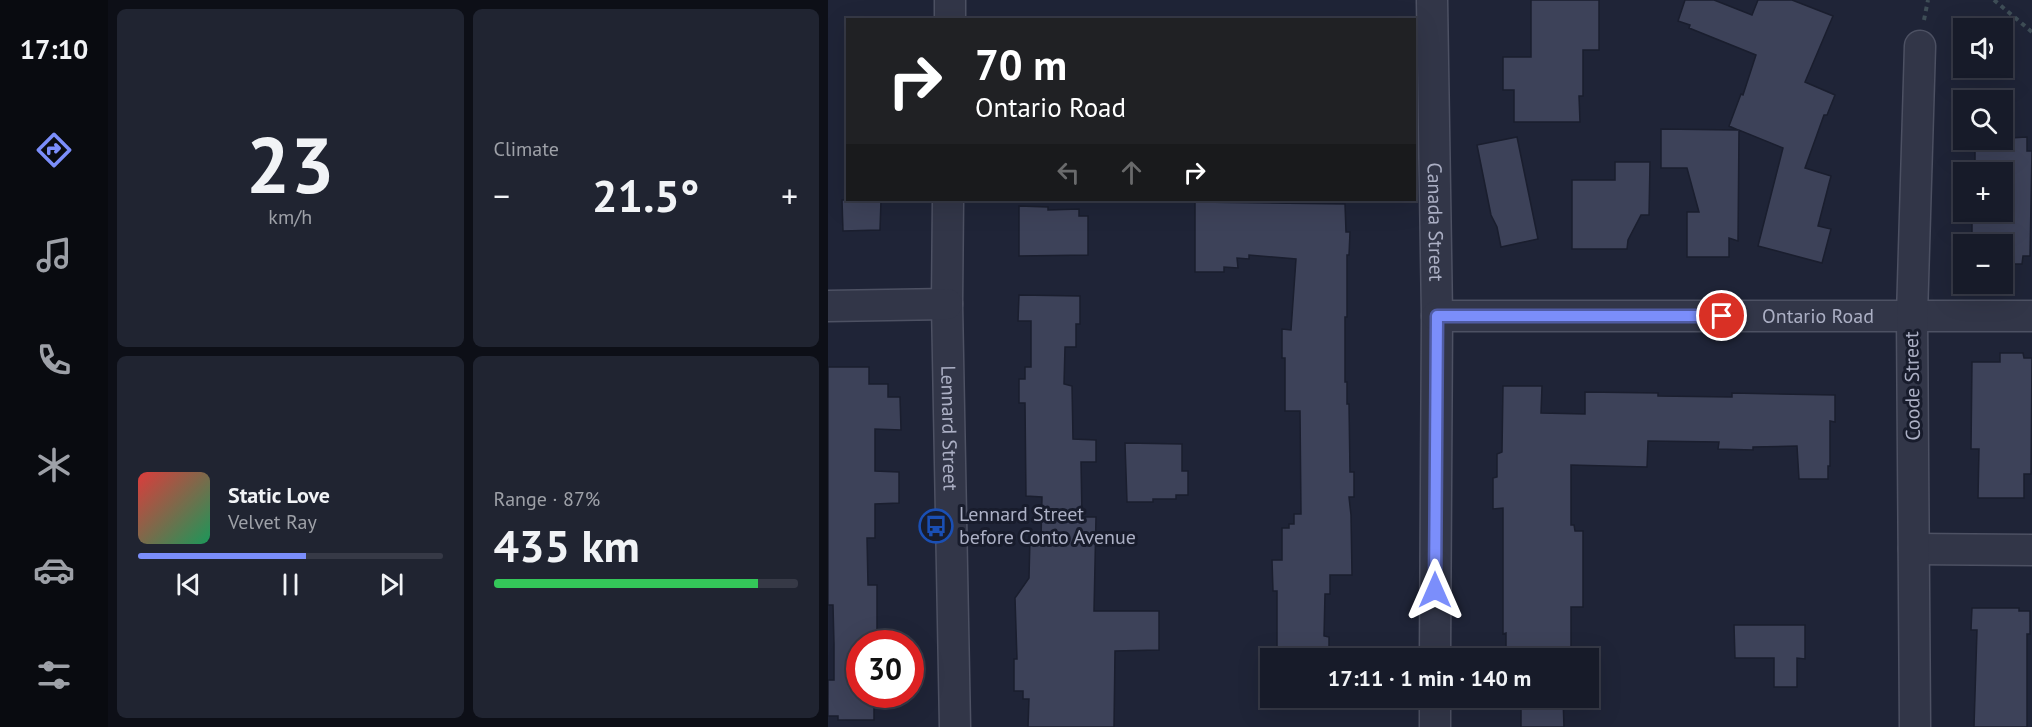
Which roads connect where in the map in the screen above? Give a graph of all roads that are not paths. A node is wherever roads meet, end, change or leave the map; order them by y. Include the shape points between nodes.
1 (950, 0) edge
2 (1432, 0) edge
3 (950, 18) edge
4 (1920, 46) dead end
5 (948, 201) edge
6 (947, 304) junction
7 (828, 306) edge
8 (1437, 316) junction
9 (1912, 316) junction
10 (2032, 316) edge
11 (1914, 549) junction
12 (2032, 550) edge
13 (1435, 648) edge
14 (1435, 708) edge
15 (955, 727) edge
16 (1435, 727) edge
17 (1915, 727) edge

1 - 3 street
2 - 8 street, Canada Street
4 - 9 street, Coode Street
5 - 6 street, Lennard Street
6 - 7 street
6 - 15 street, Lennard Street
8 - 9 street, Ontario Road
8 - 13 street, Canada Street
9 - 10 street, Ontario Road
9 - 11 street, Coode Street
11 - 12 street
11 - 17 street, Coode Street
14 - 16 street

